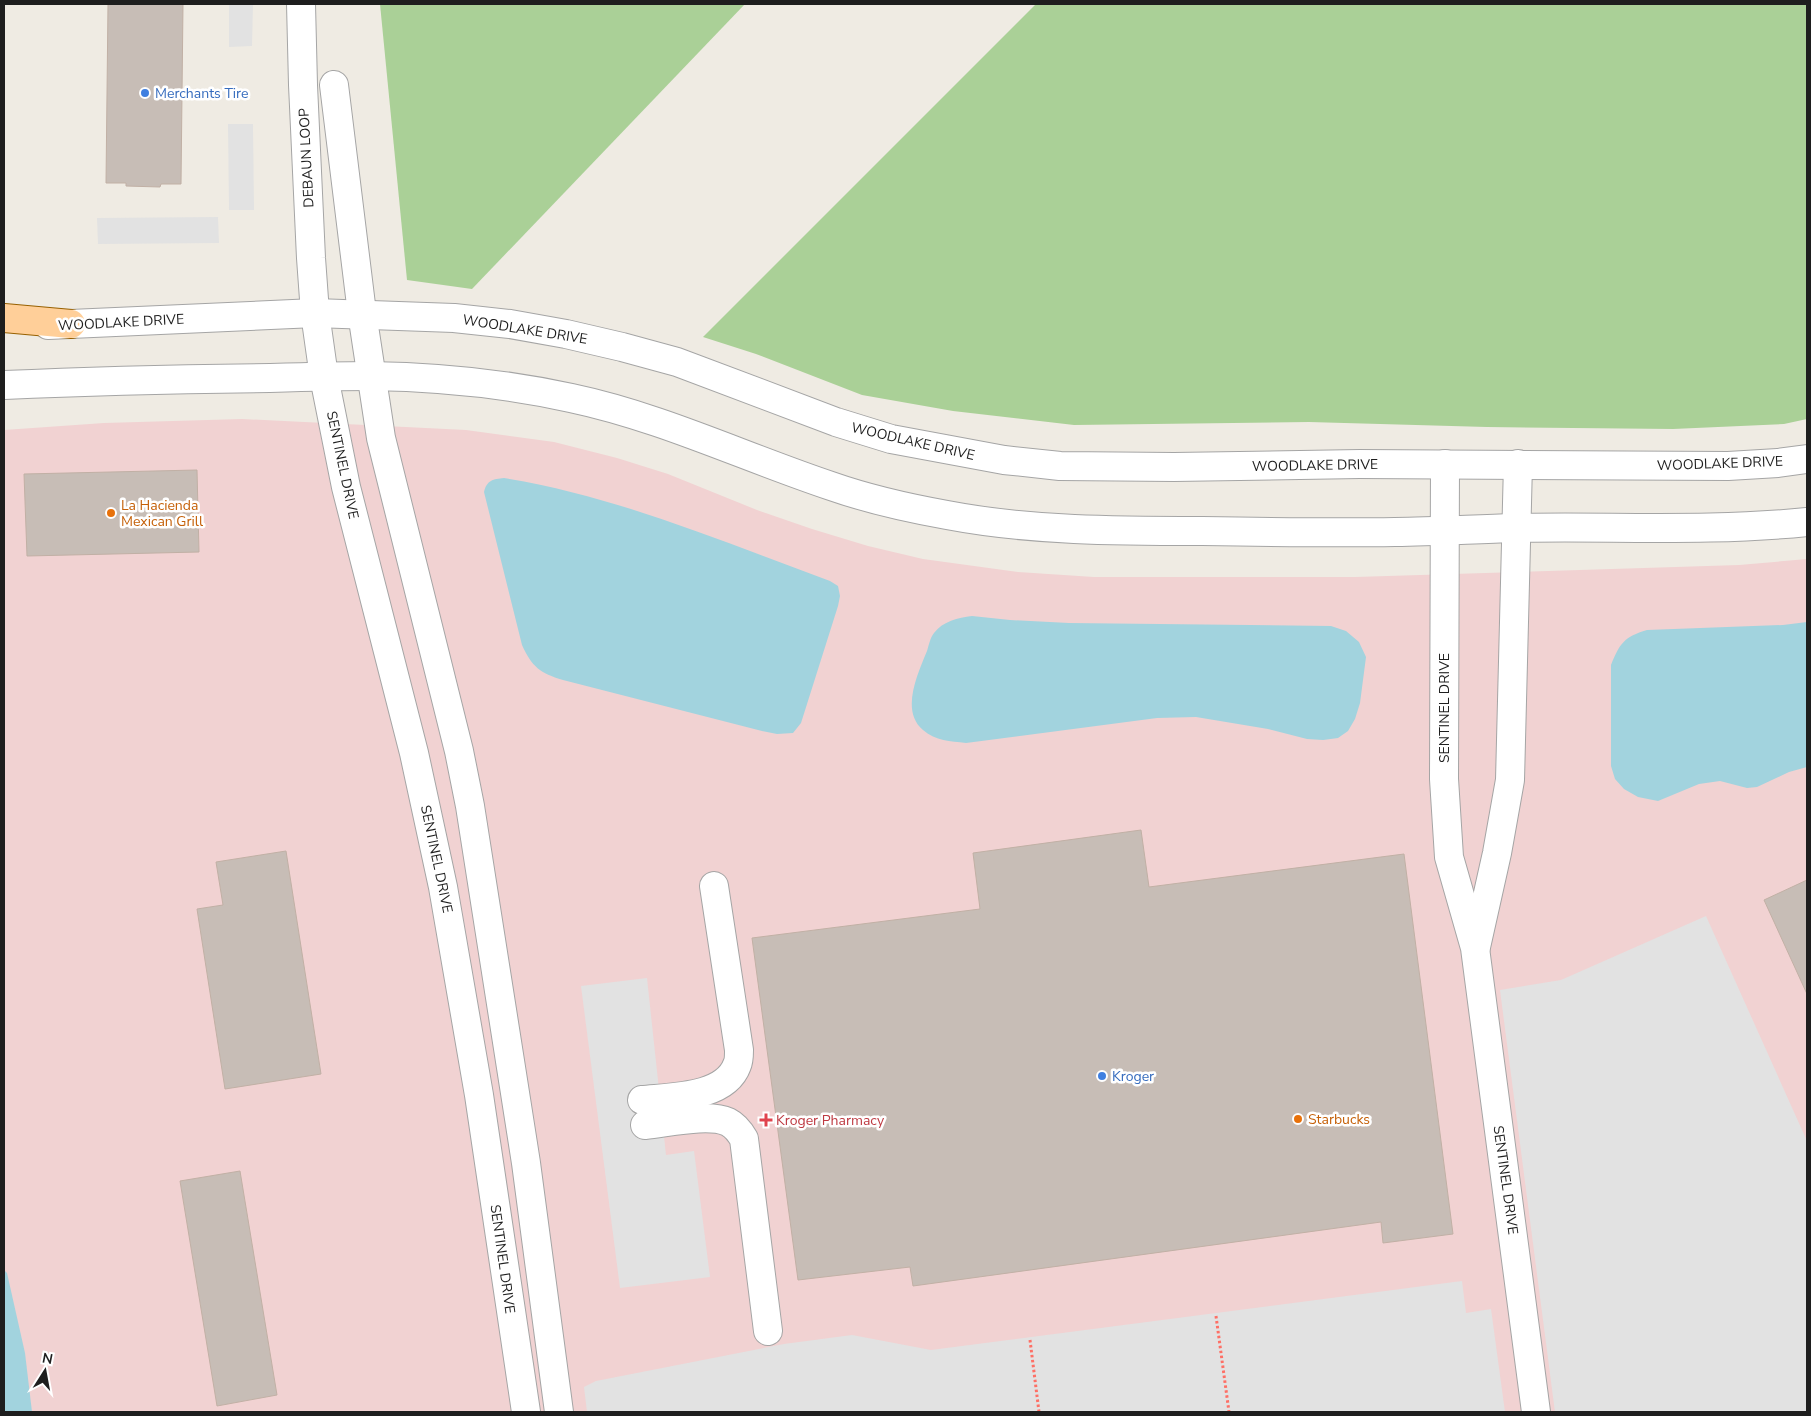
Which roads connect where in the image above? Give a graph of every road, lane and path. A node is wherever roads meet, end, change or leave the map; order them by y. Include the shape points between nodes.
1 (301, 4) edge
2 (334, 85) dead end
3 (316, 313) junction
4 (362, 314) junction
5 (4, 318) edge
6 (71, 324) junction
7 (4, 328) edge
8 (371, 376) junction
9 (324, 377) junction
10 (4, 385) edge
11 (1807, 459) edge
12 (1445, 464) junction
13 (1518, 464) junction
14 (1807, 522) edge
15 (1516, 528) junction
16 (1445, 530) junction
17 (714, 886) dead end
18 (1475, 948) junction
19 (1216, 1316) dead end
20 (768, 1331) dead end
21 (1030, 1340) dead end
22 (526, 1412) edge
23 (559, 1412) edge
24 (1039, 1412) edge
25 (1229, 1412) edge
26 (1536, 1412) edge

1 - 3 street, DEBAUN LOOP
2 - 4 street
3 - 4 street, WOODLAKE DRIVE
3 - 6 street, WOODLAKE DRIVE
3 - 9 street, SENTINEL DRIVE
4 - 8 street
4 - 12 street, WOODLAKE DRIVE via 454,318 576,336 677,362 836,422 891,438 1004,460 1060,466 1118,467
5 - 6 main road
6 - 7 street, WOODLAKE DRIVE
8 - 9 street
8 - 16 street via 455,381 569,397 677,428 837,488 892,504 1004,524 1118,531
8 - 23 street via 381,438 470,806 526,1163
9 - 10 street
9 - 22 street, SENTINEL DRIVE via 346,487 414,753 443,887 479,1095
11 - 13 street, WOODLAKE DRIVE via 1728,466
12 - 13 street, WOODLAKE DRIVE
12 - 16 street, SENTINEL DRIVE
13 - 15 street, SENTINEL DRIVE
14 - 15 street via 1772,526
15 - 16 street
15 - 18 street, SENTINEL DRIVE via 1510,780
16 - 18 street, SENTINEL DRIVE via 1445,820 1449,857
17 - 20 street via 739,1050 737,1065 731,1076 720,1085 644,1113 728,1122 744,1139
18 - 26 street, SENTINEL DRIVE
19 - 25 path
21 - 24 path

